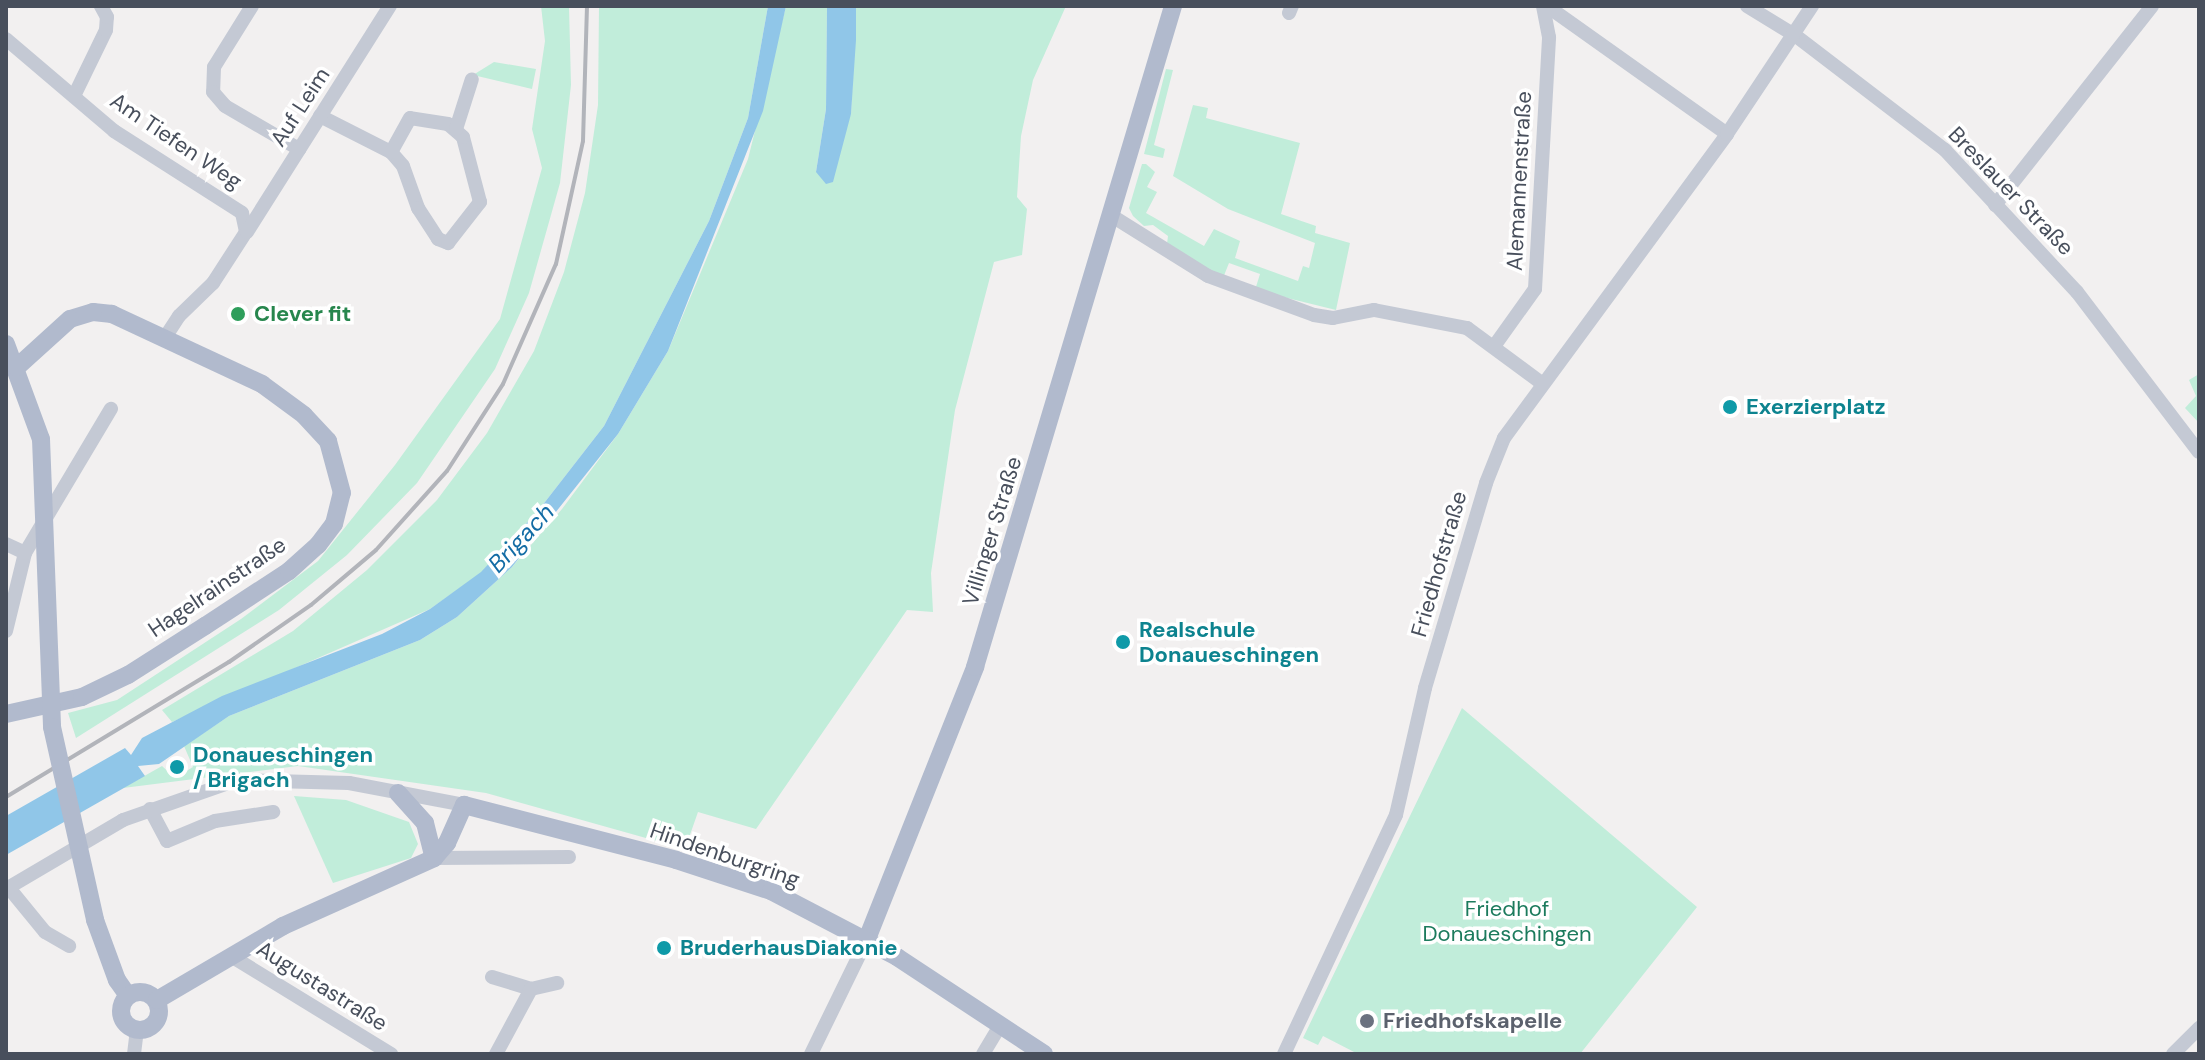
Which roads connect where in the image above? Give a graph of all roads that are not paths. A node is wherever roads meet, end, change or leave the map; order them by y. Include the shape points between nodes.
1 (101, 6) edge
2 (252, 6) edge
3 (1173, 6) edge
4 (1545, 6) edge
5 (1747, 6) edge
6 (1812, 6) edge
7 (2152, 6) edge
8 (383, 8) edge
9 (1796, 36) junction
10 (6, 39) edge
11 (472, 79) dead end
12 (74, 96) junction
13 (320, 116) junction
14 (456, 129) junction
15 (1727, 134) junction
16 (299, 149) junction
17 (391, 152) junction
18 (1995, 205) junction
19 (1112, 216) junction
20 (246, 232) junction
21 (166, 336) junction
22 (6, 344) edge
23 (1495, 345) junction
24 (12, 370) edge
25 (1543, 384) junction
26 (111, 409) dead end
27 (2199, 452) edge
28 (6, 544) edge
29 (25, 553) junction
30 (6, 631) edge
31 (6, 714) edge
32 (398, 793) junction
33 (464, 805) junction
34 (150, 809) junction
35 (273, 812) dead end
36 (569, 857) dead end
37 (434, 858) junction
38 (7, 888) edge
39 (867, 939) junction
40 (69, 946) dead end
41 (231, 956) junction
42 (492, 977) dead end
43 (557, 983) dead end
44 (531, 989) junction
45 (128, 996) junction
46 (157, 1000) junction
47 (1000, 1026) junction
48 (2199, 1028) edge
49 (137, 1030) junction
50 (134, 1054) edge
51 (391, 1054) edge
52 (496, 1054) edge
53 (811, 1054) edge
54 (983, 1054) edge
55 (1044, 1054) edge
56 (1284, 1054) edge
57 (2173, 1054) edge

1 - 12 street via 106,30
2 - 16 street via 214,67 213,92 225,106
3 - 19 main road, Villinger Straße
4 - 15 street, Alemannenstraße via 1626,58
4 - 23 street, Alemannenstraße via 1549,37 1535,289
5 - 9 street, Breslauer Straße
6 - 9 street, Friedhofstraße
7 - 18 street
8 - 13 street, Auf Leim
9 - 15 street, Friedhofstraße
9 - 18 street, Breslauer Straße via 1945,150
10 - 12 street, Am Tiefen Weg
11 - 14 street
12 - 20 street, Am Tiefen Weg via 114,131 242,213
13 - 16 street, Auf Leim
13 - 17 street
14 - 17 street via 410,118
14 - 17 street via 480,202 448,243 438,239 418,208 403,166
15 - 25 street, Friedhofstraße
16 - 20 street, Auf Leim
18 - 27 street, Breslauer Straße via 2077,292
19 - 23 street via 1208,276 1246,293 1323,317 1374,310 1467,328
19 - 39 main road, Villinger Straße via 975,667
20 - 21 street via 213,283
21 - 24 main road, Hagelrainstraße via 112,314 84,313
21 - 31 main road, Hagelrainstraße via 262,384 314,423 337,464 342,493 334,524 289,571 128,675 82,697
22 - 24 main road
23 - 25 street
24 - 45 main road, bridge via 41,439 52,727 95,920
25 - 56 street, Friedhofstraße via 1492,463 1425,688 1396,815
26 - 29 street
28 - 29 street
29 - 30 street
32 - 33 street
32 - 34 street via 295,779 237,780
32 - 37 main road via 425,823
33 - 37 main road
33 - 39 main road, Hindenburgring via 676,860 771,891
34 - 35 street via 167,841 215,821
34 - 38 street
36 - 37 street
37 - 41 main road via 283,926
38 - 40 street via 45,932
39 - 47 main road, Hindenburgring
39 - 53 street, Villinger Straße
41 - 46 main road
41 - 51 street, Augustastraße
42 - 44 street
43 - 44 street
44 - 52 street
45 - 46 main road via 144,991
45 - 49 main road via 121,1006 123,1019
46 - 49 main road via 157,1022
47 - 54 street
47 - 55 main road, Hindenburgring
48 - 57 street
49 - 50 street

